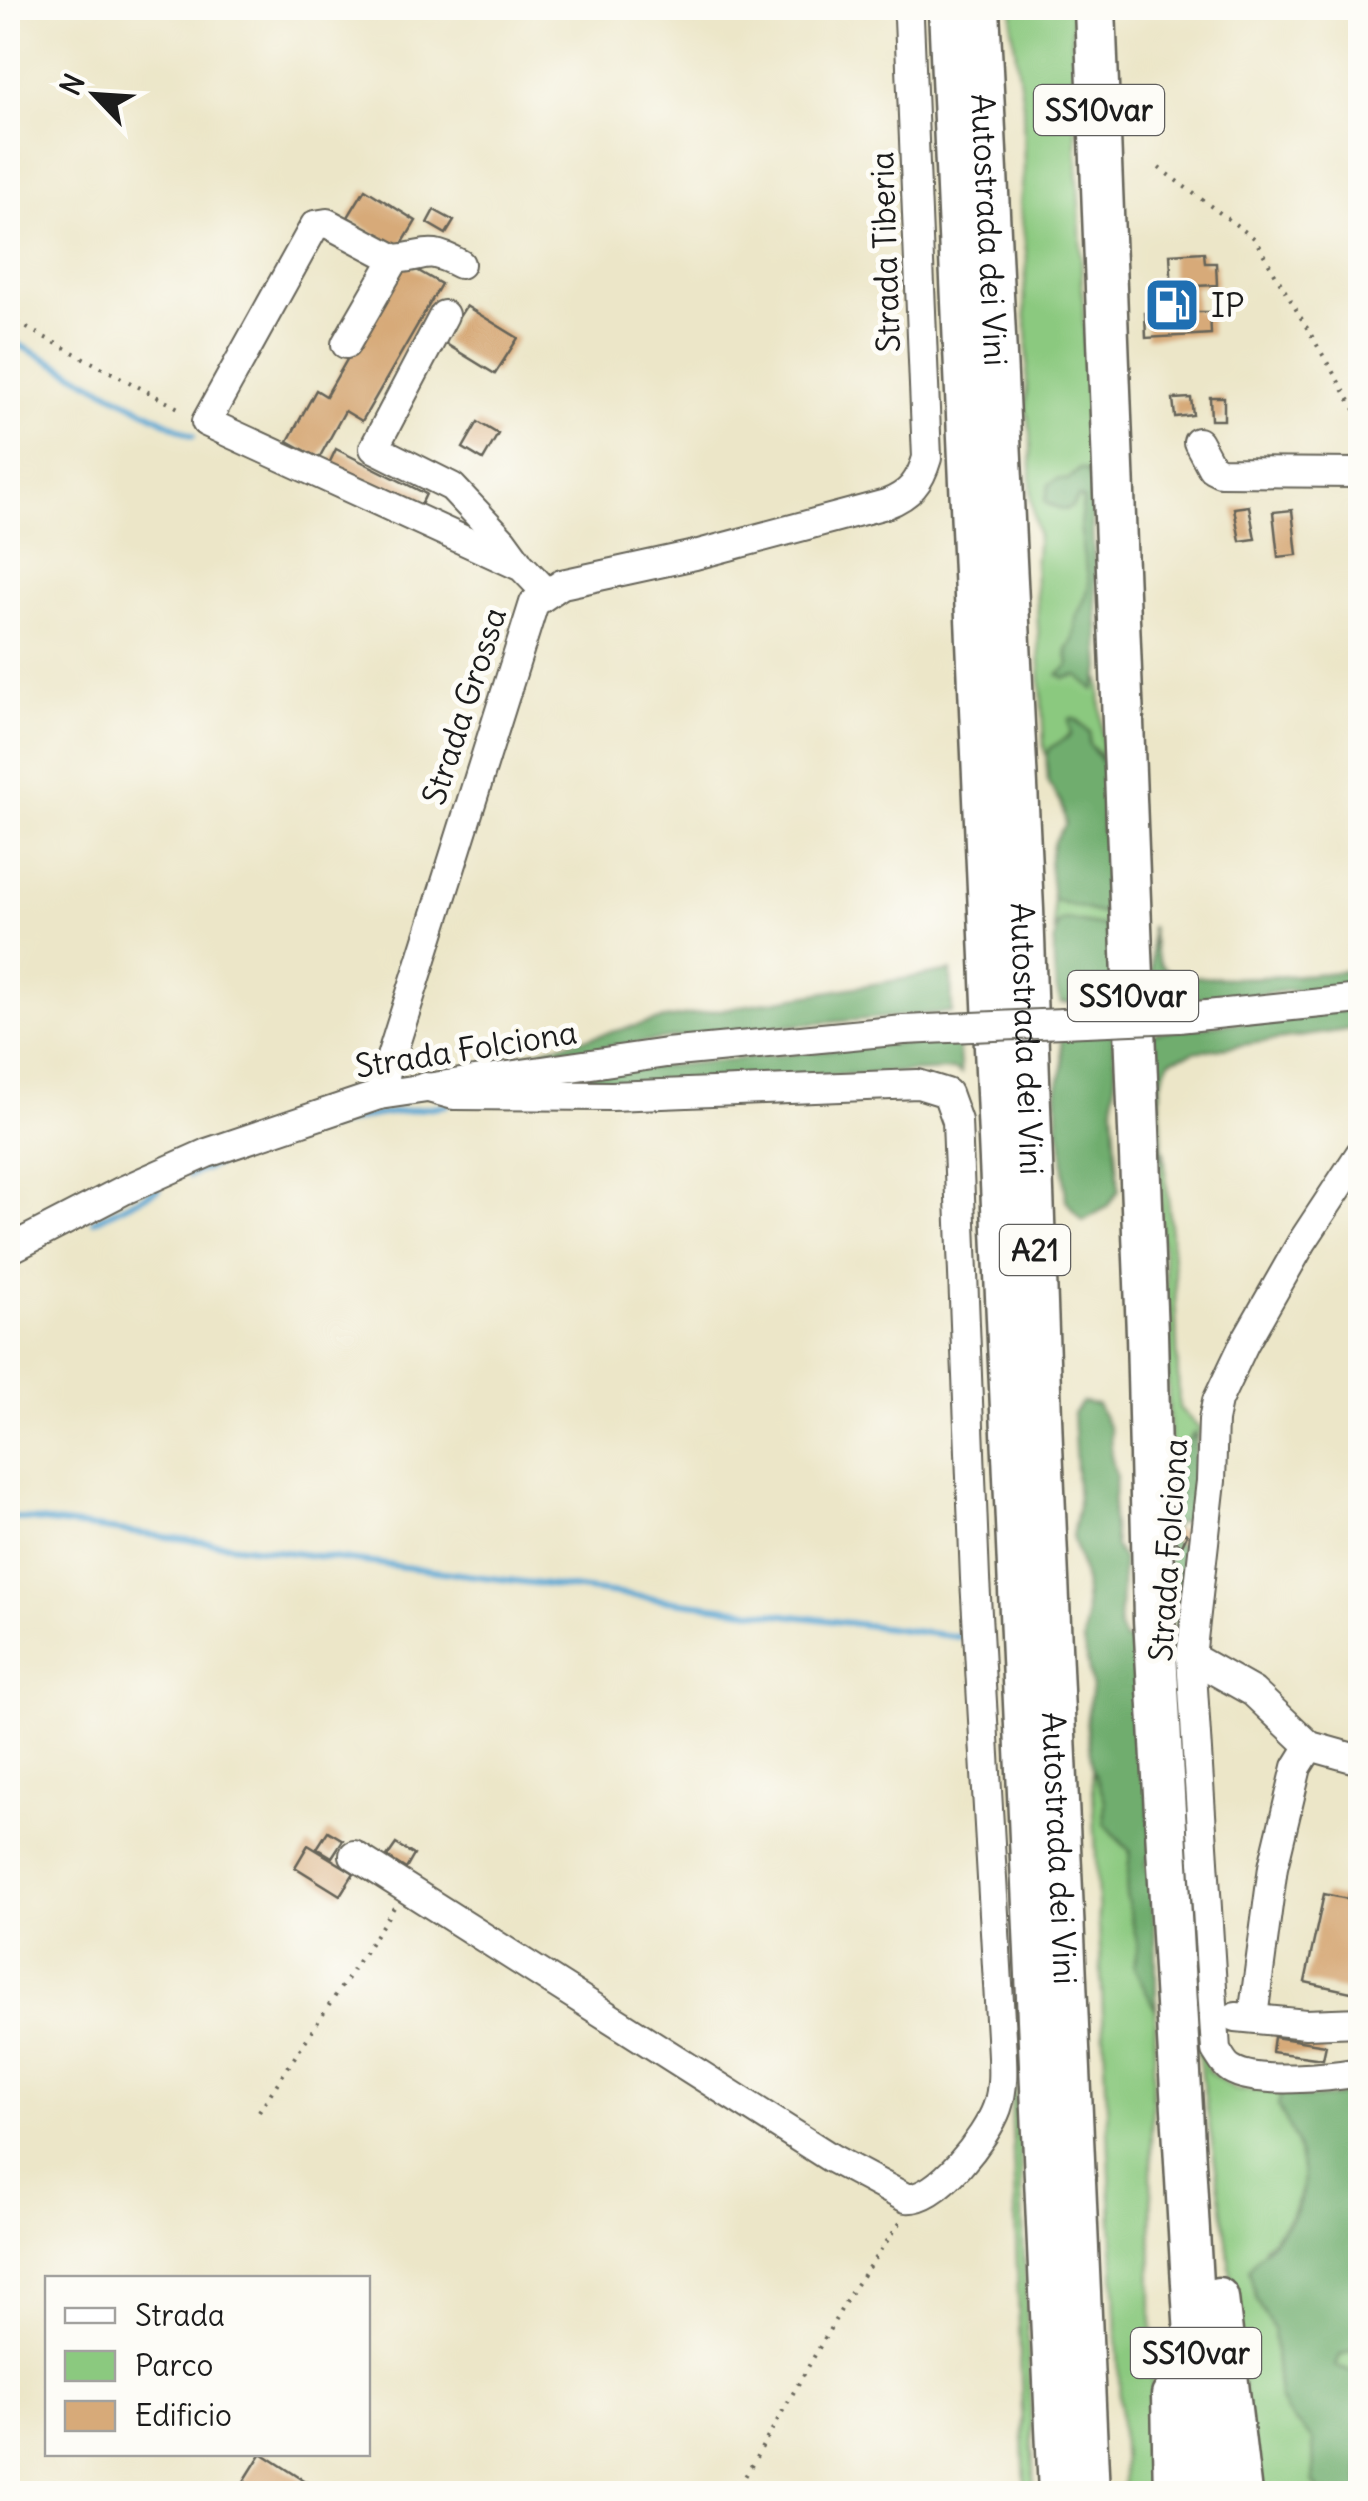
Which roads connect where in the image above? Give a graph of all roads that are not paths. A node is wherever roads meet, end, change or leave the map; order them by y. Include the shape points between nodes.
1 (906, 8) edge
2 (949, 8) edge
3 (979, 8) edge
4 (1094, 8) edge
5 (395, 259) junction
6 (460, 264) dead end
7 (444, 316) dead end
8 (346, 344) dead end
9 (1198, 442) dead end
10 (1360, 474) edge
11 (912, 490) joint
12 (522, 568) junction
13 (546, 592) junction
14 (1360, 999) edge
15 (425, 1088) junction
16 (379, 1095) junction
17 (1360, 1154) edge
18 (8, 1250) edge
19 (1191, 1657) junction
20 (1310, 1746) junction
21 (1360, 1760) edge
22 (354, 1854) dead end
23 (1214, 2017) junction
24 (1253, 2018) junction
25 (1360, 2022) edge
26 (1360, 2072) edge
27 (1189, 2212) junction
28 (1059, 2494) edge
29 (1089, 2494) edge
30 (1174, 2494) edge
31 (1204, 2494) edge
32 (1241, 2494) edge

1 - 11 street, Strada Tiberia via 927,438 927,458
2 - 28 highway, Autostrada dei Vini / A21
3 - 29 highway, Autostrada dei Vini / A21
4 - 27 highway, SS10var via 1154,1619
5 - 6 street via 425,251
5 - 8 street
5 - 12 street via 326,223 315,225 206,422
7 - 12 street via 374,448 452,488
9 - 10 street via 1220,472
11 - 13 street, Strada Grossa via 886,504
12 - 13 street
13 - 16 street, Strada Grossa via 528,616
14 - 15 street, Strada Folciona, bridge via 1178,1018 904,1030 666,1053
15 - 16 street, Strada Folciona
15 - 22 street via 454,1095 612,1096 918,1084 947,1093 953,1103 1002,2079 998,2106 944,2181 916,2200 887,2190
16 - 18 street, Strada Folciona via 207,1153
17 - 19 street, Strada Folciona via 1302,1242 1217,1400
19 - 20 street via 1253,1692
19 - 23 street, Strada Folciona
20 - 21 street
20 - 24 street via 1296,1767 1272,1867
23 - 24 street
23 - 26 street, Strada Folciona via 1216,2050 1227,2068 1314,2080
24 - 25 street
27 - 30 highway via 1168,2246
27 - 31 highway, SS10var
27 - 32 highway via 1210,2236

